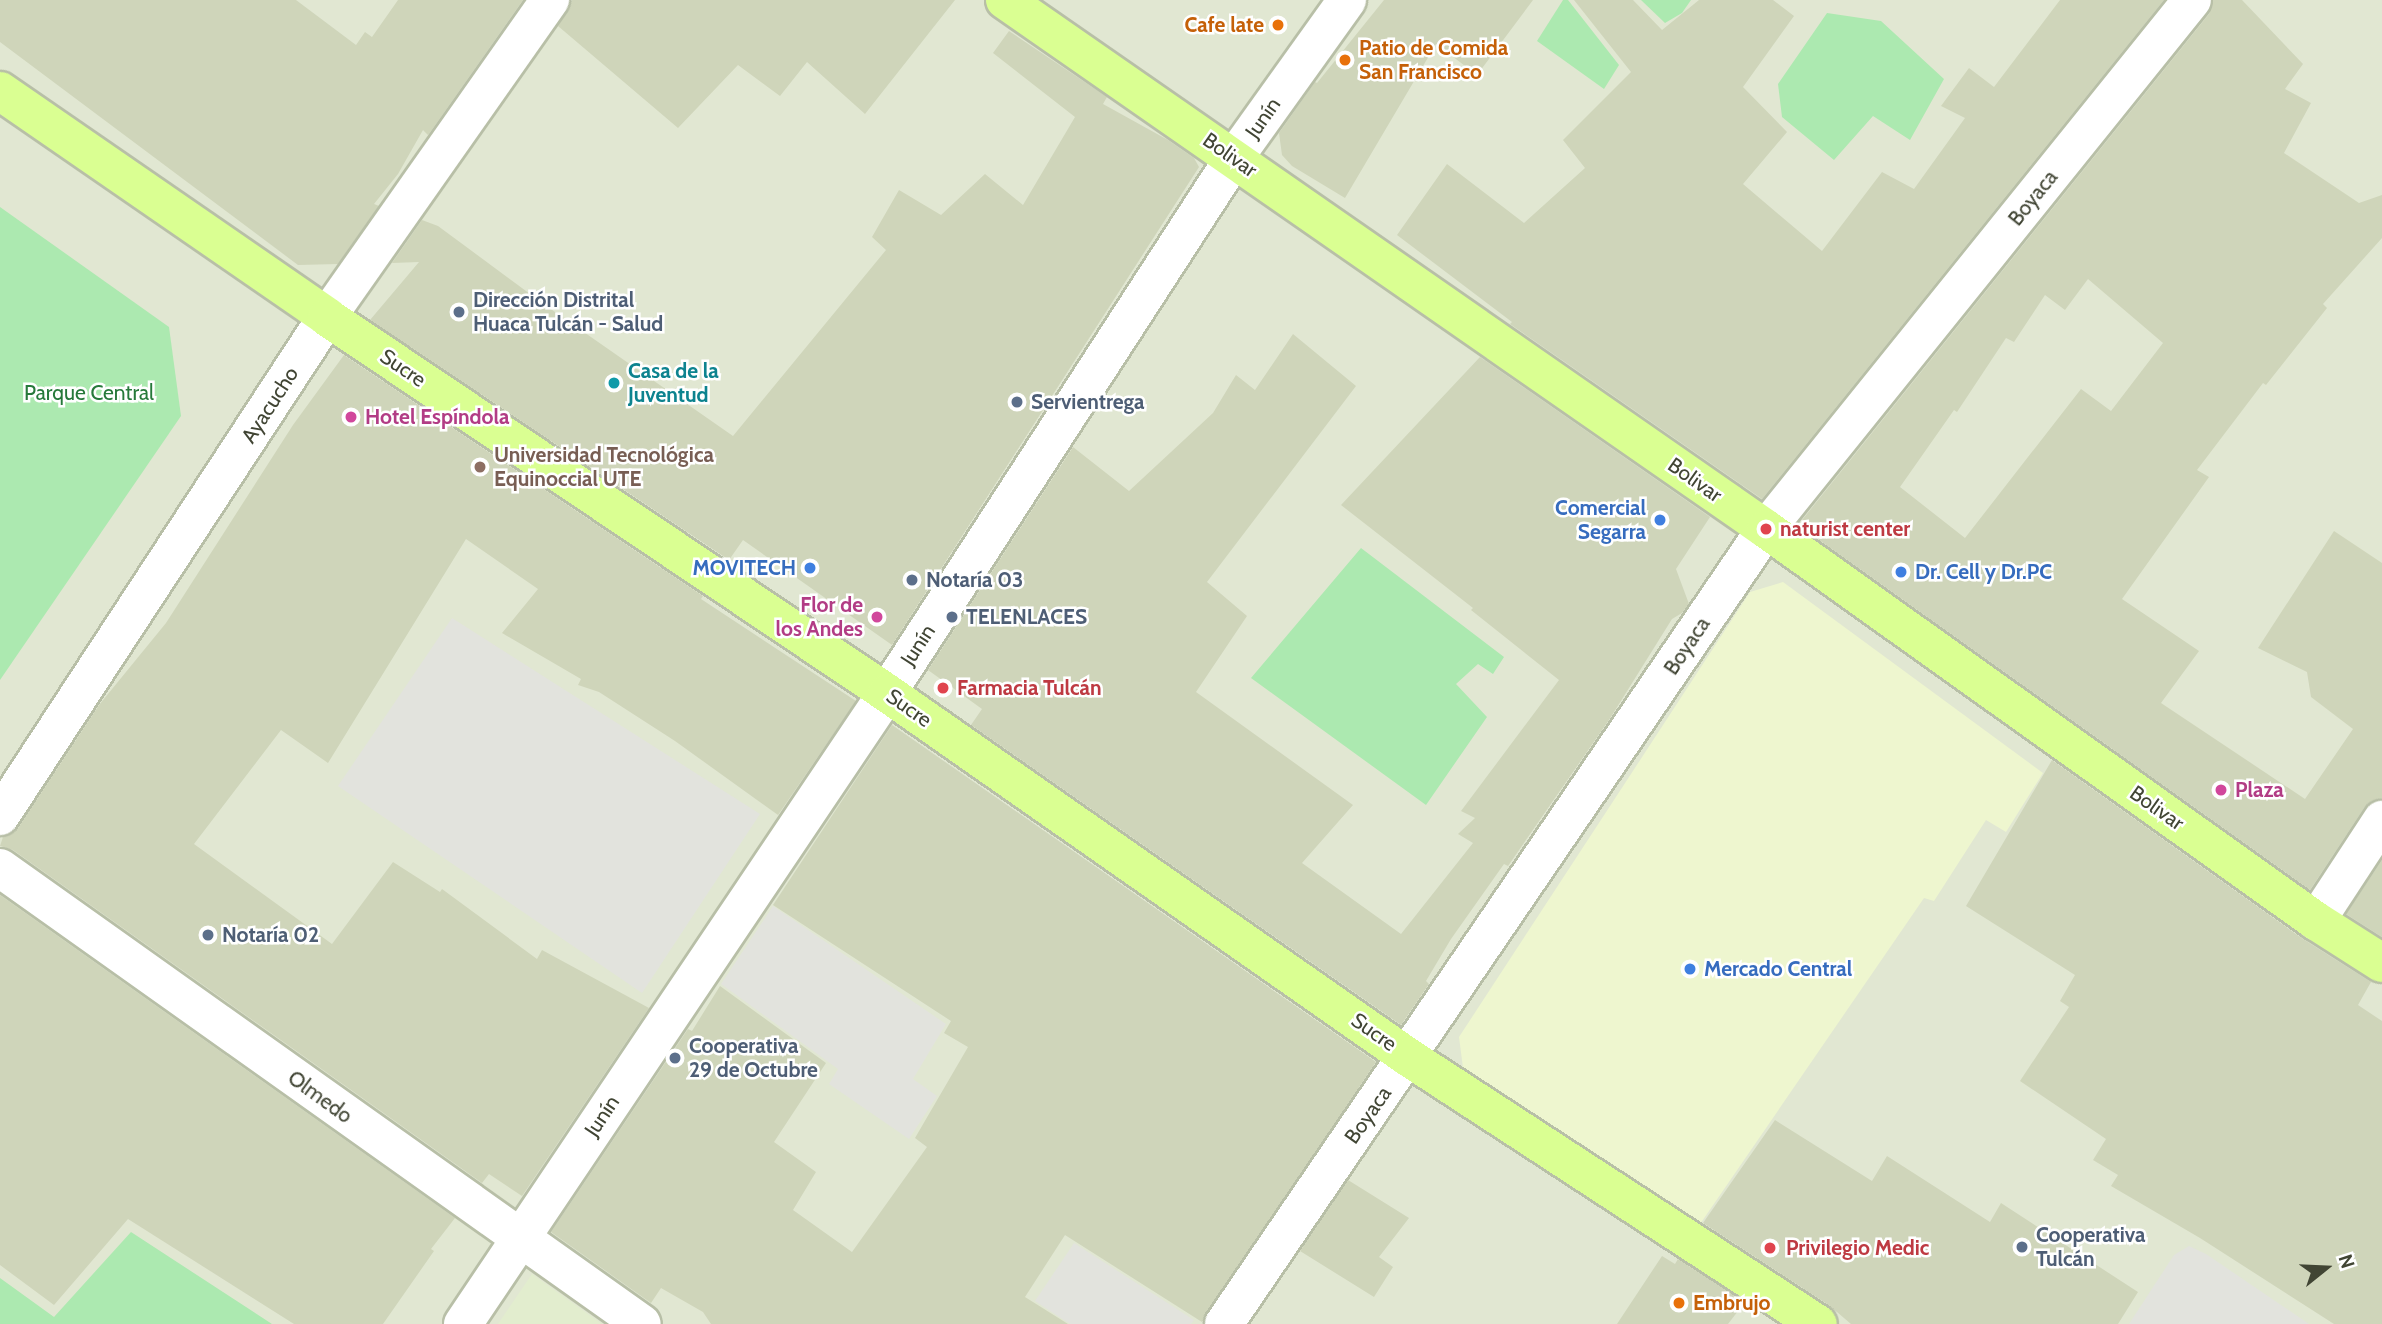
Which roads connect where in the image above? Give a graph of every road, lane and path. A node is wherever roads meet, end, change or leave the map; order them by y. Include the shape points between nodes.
1 (550, 0) edge
2 (1005, 0) edge
3 (1347, 0) edge
4 (2192, 0) edge
5 (0, 91) edge
6 (1234, 158) junction
7 (327, 317) junction
8 (1766, 529) junction
9 (887, 693) junction
10 (0, 816) edge
11 (2382, 820) edge
12 (0, 868) edge
13 (2316, 920) junction
14 (2382, 963) edge
15 (1408, 1056) junction
16 (520, 1239) junction
17 (463, 1324) edge
18 (642, 1324) edge
19 (1224, 1324) edge
20 (1818, 1324) edge

1 - 7 street, Ayacucho
2 - 6 main road, Bolivar
3 - 6 street, Junín
4 - 8 street, Boyaca
5 - 7 main road, Sucre
6 - 8 main road, Bolivar
6 - 9 street, Junín
7 - 9 main road, Sucre
7 - 10 street, Ayacucho
8 - 13 main road, Bolivar
8 - 15 street, Boyaca
9 - 15 main road, Sucre
9 - 16 street, Junín
11 - 13 street
12 - 16 street, Olmedo
13 - 14 main road, Bolivar
15 - 19 street, Boyaca
15 - 20 main road, Sucre
16 - 17 street, Junín
16 - 18 street, Olmedo

